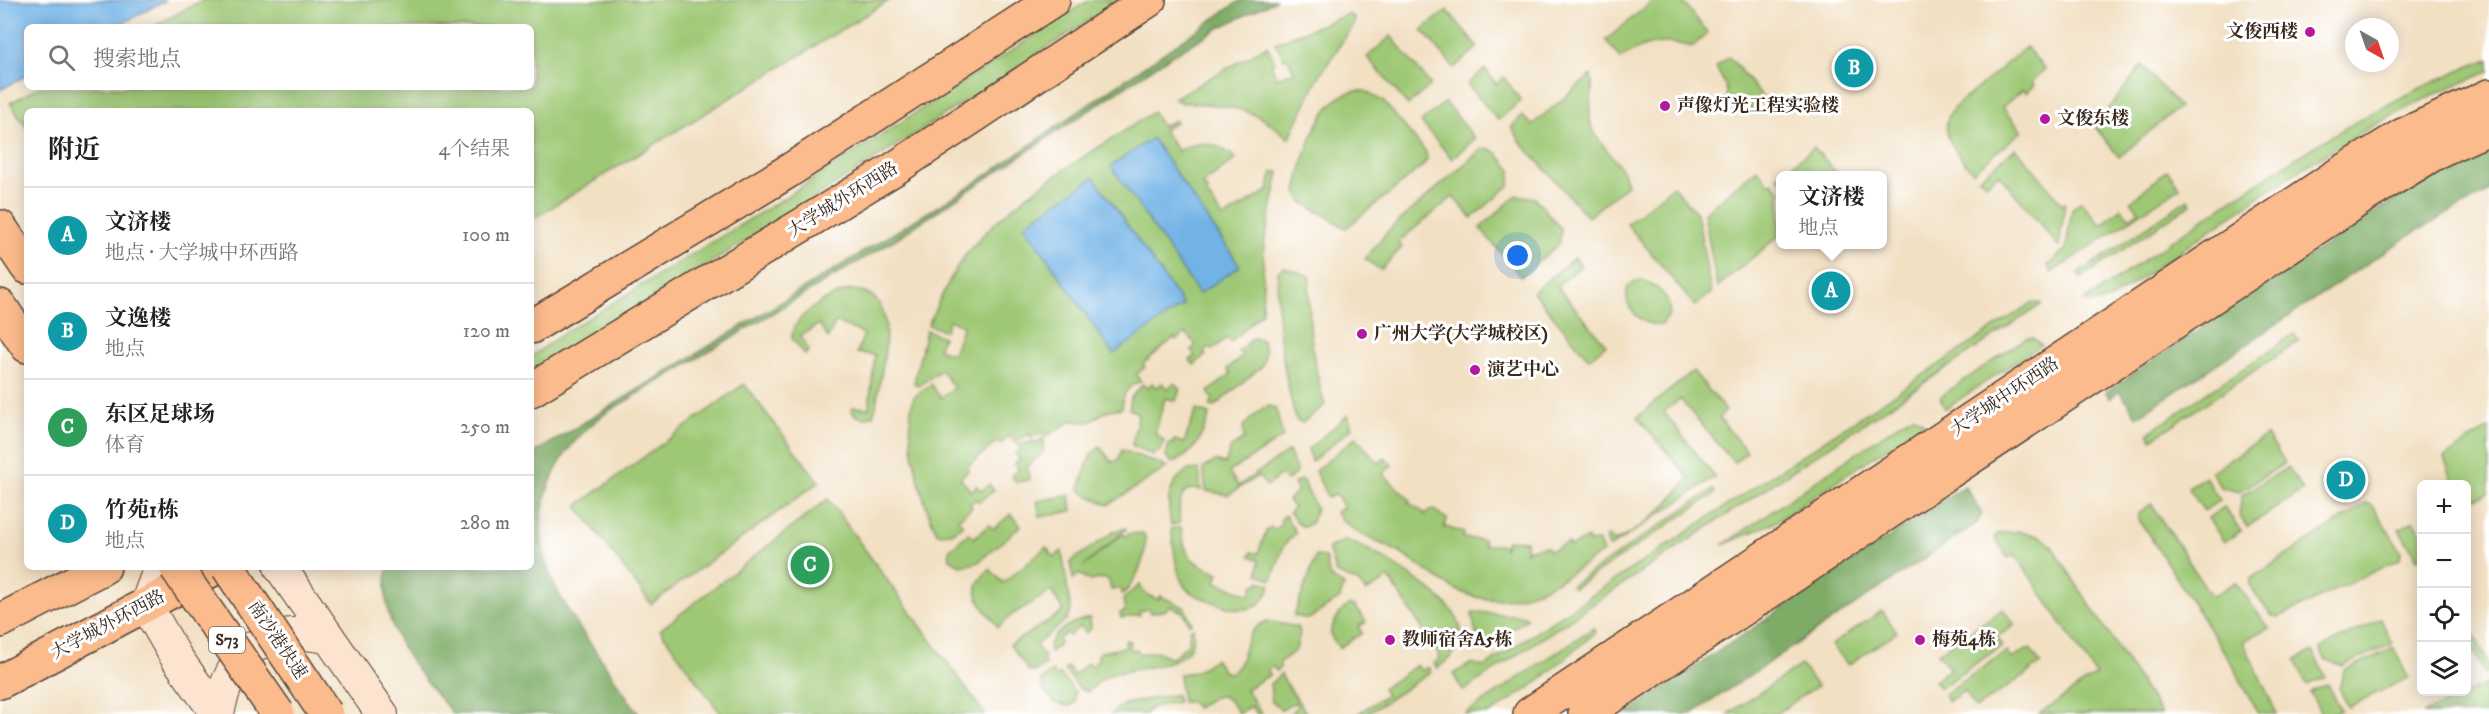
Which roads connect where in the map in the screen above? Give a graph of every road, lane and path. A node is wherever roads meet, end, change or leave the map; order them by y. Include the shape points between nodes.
1 (1053, 0) edge
2 (1149, 0) edge
3 (2489, 96) edge
4 (2489, 128) edge
5 (0, 227) edge
6 (24, 263) edge
7 (0, 306) edge
8 (534, 325) edge
9 (24, 342) edge
10 (534, 388) edge
11 (98, 570) edge
12 (159, 570) edge
13 (178, 570) edge
14 (212, 570) edge
15 (230, 570) edge
16 (282, 570) edge
17 (146, 606) junction
18 (0, 621) edge
19 (329, 638) junction
20 (0, 682) edge
21 (217, 714) edge
22 (278, 714) edge
23 (326, 714) edge
24 (382, 714) edge
25 (1530, 714) edge
26 (1585, 714) edge

1 - 8 main road via 787,172
2 - 10 main road, 大学城外环西路 via 884,175
3 - 25 main road, 大学城中环西路 via 2402,136 2319,186
4 - 26 main road, 大学城中环西路 via 2440,150 2361,198
5 - 6 main road
7 - 9 main road
11 - 18 main road
12 - 17 main road
13 - 22 main road, S73, bridge
14 - 17 main road, 大学城外环西路
15 - 23 main road, 南沙港快速 / S73, bridge
16 - 19 main road
17 - 20 main road, 大学城外环西路
17 - 21 main road
19 - 21 main road via 284,634 260,643 231,670
19 - 24 main road

